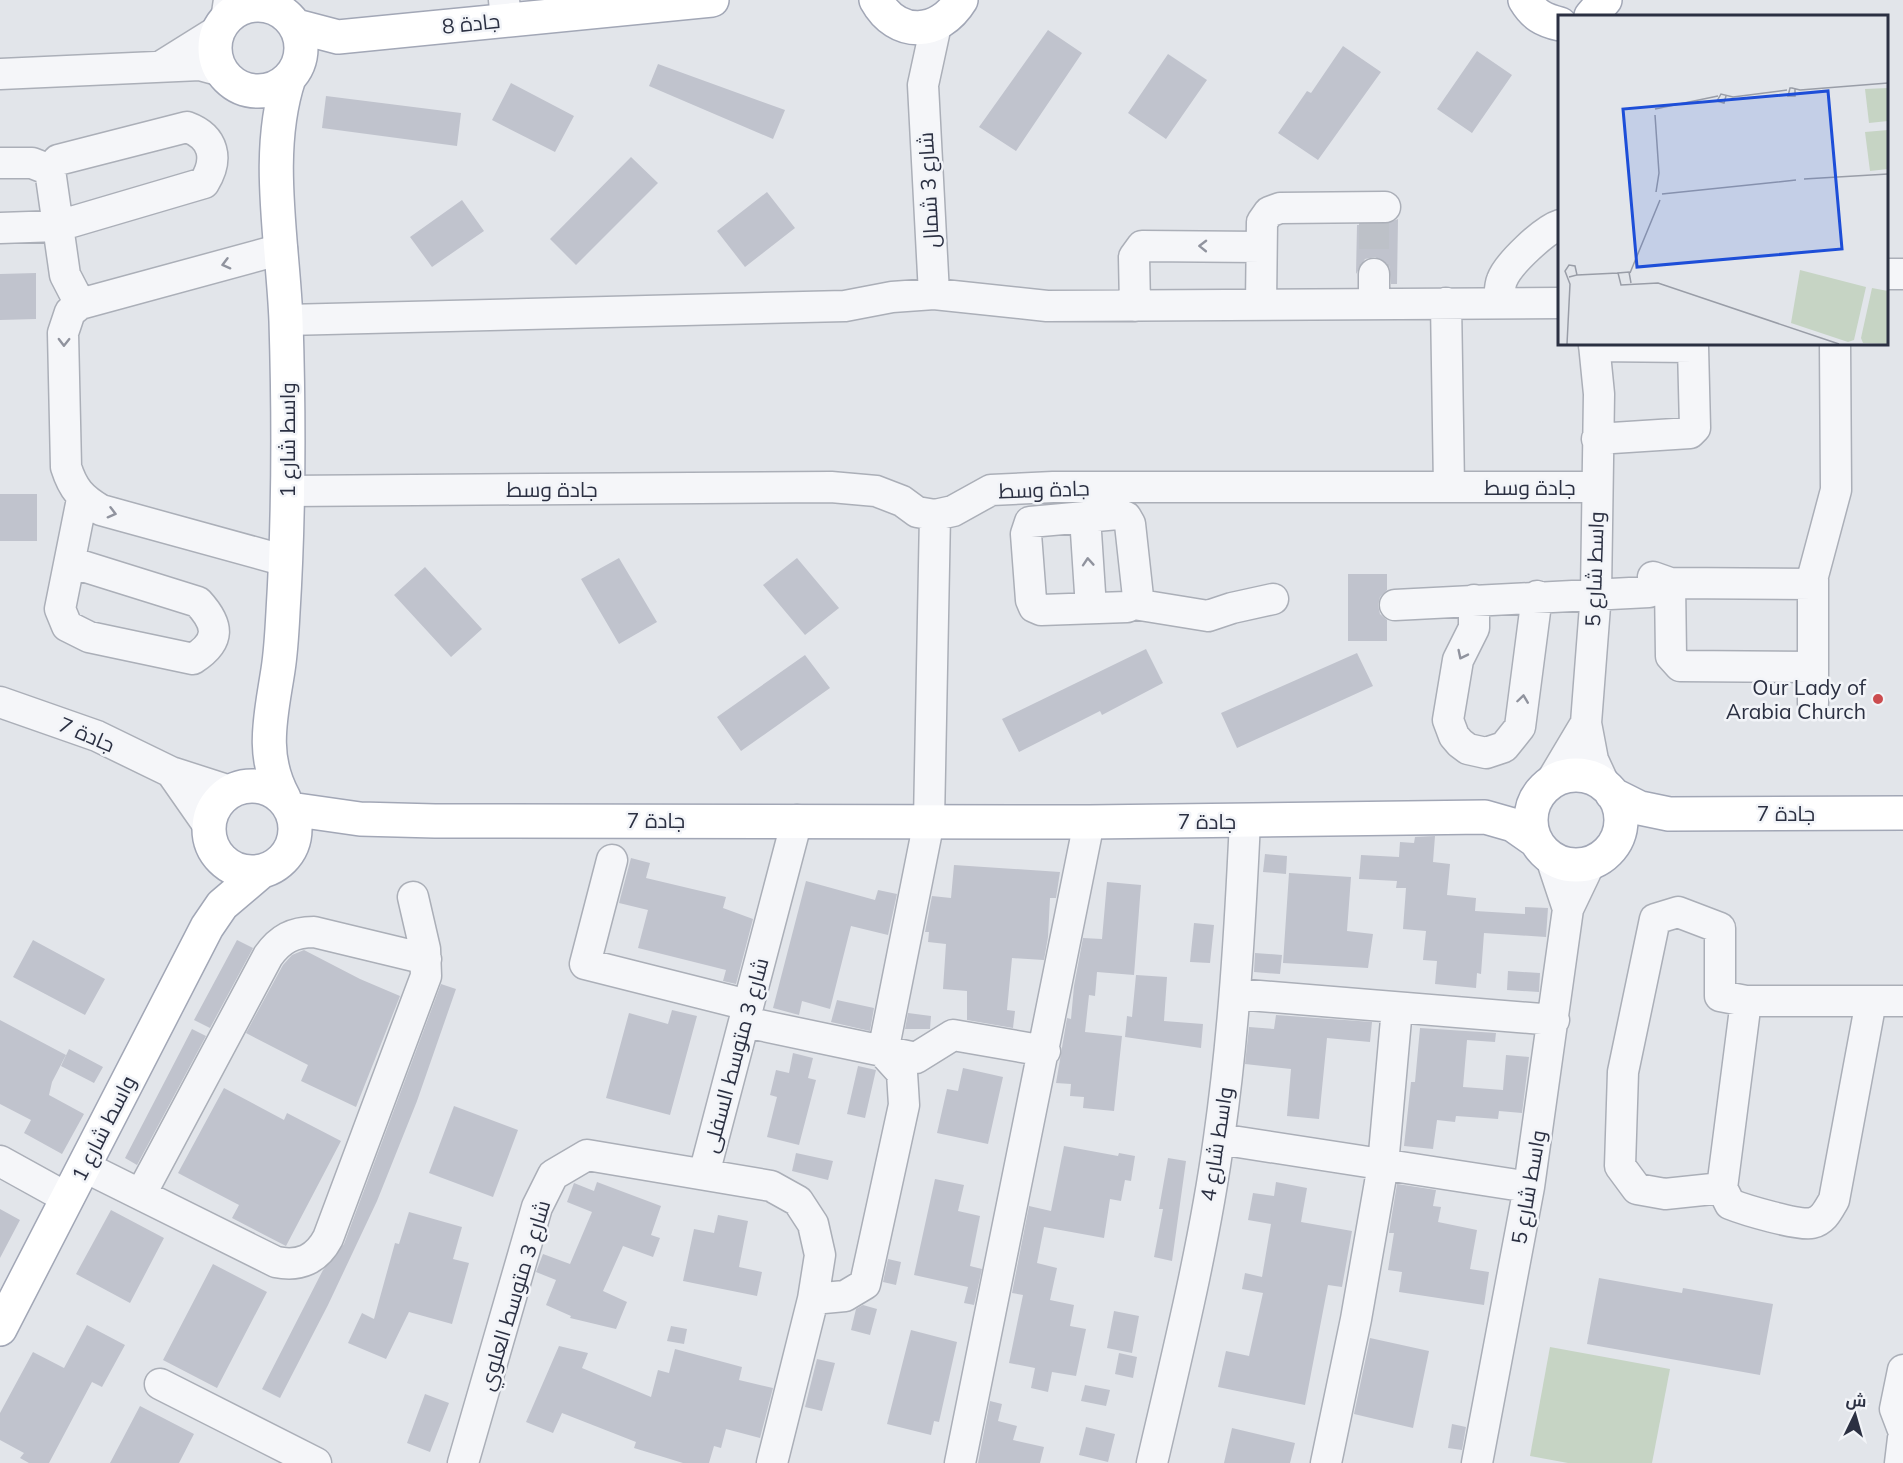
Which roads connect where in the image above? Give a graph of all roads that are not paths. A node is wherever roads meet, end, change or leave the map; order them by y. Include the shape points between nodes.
1 (712, 0) edge
2 (505, 9) edge
3 (878, 9) edge
4 (956, 10) edge
5 (278, 12) edge
6 (225, 16) edge
7 (338, 37) junction
8 (163, 66) junction
9 (294, 69) junction
10 (0, 74) edge
11 (232, 79) junction
12 (923, 85) junction
13 (275, 151) junction
14 (0, 163) edge
15 (50, 170) junction
16 (1377, 211) dead end
17 (58, 226) junction
18 (1558, 226) edge
19 (0, 228) edge
20 (1261, 247) junction
21 (282, 249) junction
22 (1374, 274) tunnel mouth
23 (934, 294) junction
24 (1446, 303) junction
25 (1499, 303) junction
26 (1558, 303) edge
27 (80, 304) junction
28 (1374, 304) junction
29 (1261, 305) junction
30 (1135, 306) junction
31 (286, 320) junction
32 (1594, 345) edge
33 (1675, 345) edge
34 (1835, 345) edge
35 (1597, 439) junction
36 (1449, 487) junction
37 (1596, 487) junction
38 (287, 491) junction
39 (82, 499) junction
40 (1100, 504) junction
41 (935, 515) junction
42 (286, 561) junction
43 (70, 562) junction
44 (1670, 583) junction
45 (1596, 584) junction
46 (1813, 584) junction
47 (1537, 596) junction
48 (1273, 599) dead end
49 (1474, 600) junction
50 (1134, 604) junction
51 (1395, 604) dead end
52 (1091, 608) junction
53 (1813, 667) junction
54 (0, 702) edge
55 (1813, 703) dead end
56 (1586, 723) junction
57 (268, 729) junction
58 (171, 772) junction
59 (234, 790) junction
60 (1543, 790) junction
61 (1609, 790) junction
62 (287, 804) junction
63 (1903, 813) edge
64 (1669, 814) junction
65 (1485, 817) junction
66 (384, 820) junction
67 (797, 820) junction
68 (929, 821) junction
69 (1245, 821) junction
70 (1089, 822) junction
71 (208, 825) junction
72 (1616, 842) junction
73 (1544, 850) junction
74 (218, 857) junction
75 (612, 860) dead end
76 (1590, 863) junction
77 (274, 864) junction
78 (413, 897) dead end
79 (1568, 909) junction
80 (207, 927) junction
81 (426, 959) junction
82 (1236, 994) junction
83 (1746, 1001) junction
84 (1870, 1001) junction
85 (1903, 1001) edge
86 (1397, 1008) junction
87 (746, 1014) junction
88 (1554, 1020) junction
89 (1045, 1051) junction
90 (884, 1052) junction
91 (1219, 1139) junction
92 (0, 1161) edge
93 (1383, 1165) junction
94 (83, 1166) junction
95 (704, 1174) junction
96 (1528, 1187) junction
97 (1722, 1188) junction
98 (141, 1194) junction
99 (67, 1198) junction
100 (813, 1299) junction
101 (0, 1329) edge
102 (1903, 1370) edge
103 (160, 1384) dead end
104 (1903, 1430) edge
105 (1903, 1438) edge
106 (316, 1463) edge
107 (463, 1463) edge
108 (772, 1463) edge
109 (960, 1463) edge
110 (1152, 1463) edge
111 (1326, 1463) edge
112 (1477, 1463) edge
113 (1900, 1463) edge

1 - 2 main road, جادة 8
2 - 7 main road, جادة 8
3 - 4 main road via 908,27
3 - 12 street, شارع 3 شمال via 912,53
4 - 12 street, شارع 3 شمال
5 - 6 main road via 248,7
5 - 7 main road, جادة 8
5 - 9 main road via 301,44
6 - 8 street
6 - 11 main road via 216,43 216,58
7 - 9 main road, جادة 8 via 318,47
8 - 10 street
8 - 11 street via 200,65
9 - 11 main road via 268,90
9 - 13 main road, واسط شارع 1 via 279,114
11 - 13 main road, واسط شارع 1 via 265,125
12 - 23 street, شارع 3 شمال
13 - 21 main road, واسط شارع 1
14 - 15 street via 32,163
15 - 17 street
15 - 17 street via 58,160 187,127 208,141 212,152 211,172 204,183
16 - 20 street via 1274,210 1262,222
17 - 19 street
17 - 27 street via 65,275
18 - 25 street via 1546,231 1507,272 1501,282
20 - 29 street
20 -> 30 street via 1142,246 1134,257
21 -> 27 street
21 - 31 main road, واسط شارع 1
22 - 28 street
23 - 30 street via 1047,306
23 - 31 street via 845,306
24 - 25 street
24 - 28 street
24 - 36 street
25 - 26 street
27 -> 39 street via 70,312 63,333 66,466
28 - 29 street
29 - 30 street
31 - 38 main road, واسط شارع 1
32 - 33 street
32 - 35 street, واسط شارع 5 via 1599,394
33 - 35 street via 1693,347 1695,428 1690,433
34 - 46 street via 1836,490
35 - 37 street, واسط شارع 5
36 - 37 street, جادة وسط
36 - 40 street, جادة وسط
37 - 45 street, واسط شارع 5
38 - 41 street, جادة وسط via 831,487 876,490 917,512
38 - 42 main road, واسط شارع 1
39 -> 42 street via 101,510
39 - 43 street
40 - 41 street, جادة وسط via 991,490 953,511
40 - 50 street via 1123,515 1130,524 1138,597
52 -> 40 street
40 - 52 street via 1034,520 1028,525 1034,607
41 - 68 street
42 - 57 main road, واسط شارع 1 via 278,668
43 - 43 street via 60,609 67,626 89,637 193,659 206,651 215,627 198,602
44 - 45 street via 1649,592
44 - 46 street
44 - 53 street via 1671,656 1680,666
45 - 47 street
45 - 56 street, واسط شارع 5
46 - 53 street
47 - 49 street
49 -> 47 street via 1474,628 1458,660 1448,720 1460,743 1486,753 1504,747 1520,727
48 - 50 street via 1208,616
49 - 51 street
50 - 52 street
53 - 55 street
54 - 58 street, جادة 7 via 97,736
56 - 60 street, واسط شارع 5
56 - 61 street, واسط شارع 5 via 1593,760
57 - 59 main road, واسط شارع 1 via 256,759
57 - 62 main road, واسط شارع 1 via 272,772
58 - 59 street, جادة 7
58 - 71 street, جادة 7
59 - 62 main road via 262,787
59 - 71 main road via 212,812
60 - 61 main road via 1562,777 1577,776 1592,778
60 - 65 main road, جادة 7 via 1515,808
60 - 73 main road via 1532,811 1531,826
61 - 64 main road, جادة 7 via 1640,808
61 - 72 main road via 1620,809 1621,826
62 - 66 main road, جادة 7 via 314,814
62 - 77 main road via 295,833
63 - 64 main road, جادة 7
64 - 72 main road, جادة 7 via 1639,822
65 - 69 main road, جادة 7
65 - 73 main road, جادة 7 via 1513,825
66 - 67 main road, جادة 7
66 - 77 main road, جادة 7 via 310,840
67 - 68 main road, جادة 7
67 - 87 street, شارع 3 متوسط السفلى
68 - 70 main road, جادة 7
68 - 90 street
69 - 70 main road, جادة 7
69 - 82 street, واسط شارع 4
70 - 89 street
71 - 74 main road via 212,848
72 - 76 main road via 1605,855
73 - 76 main road via 1564,864
73 - 79 street, واسط شارع 5
74 - 77 main road via 238,871
74 - 80 main road, واسط شارع 1
75 - 87 street via 585,964
76 - 79 street, واسط شارع 5
77 - 80 main road, واسط شارع 1 via 222,905
78 - 81 street
79 - 88 street, واسط شارع 5
80 - 94 main road, واسط شارع 1
81 - 98 street via 314,932 282,939 268,956
81 - 98 street via 423,984 328,1238 313,1258 289,1265 276,1262
82 - 86 street
82 - 91 street, واسط شارع 4
83 - 84 street
83 - 97 street
83 - 97 street via 1720,996 1720,928 1678,912 1655,919 1623,1072 1620,1166 1637,1189 1665,1194
84 - 85 street
84 - 97 street via 1834,1200 1825,1216 1811,1223 1751,1212 1730,1204
86 - 88 street
86 - 93 street
87 - 90 street
87 - 95 street, شارع 3 متوسط السفلى
88 - 96 street, واسط شارع 5
89 - 90 street via 953,1035 916,1058
89 - 109 street
90 - 100 street via 902,1073 904,1105 865,1284 845,1296
91 - 93 street
91 - 110 street, واسط شارع 4 via 1191,1293
92 - 99 street
93 - 96 street
93 - 111 street
94 - 98 street
94 - 99 main road, واسط شارع 1
95 - 100 street, شارع 3 متوسط السفلى via 771,1186 798,1201 813,1224 820,1255
95 - 107 street, شارع 3 متوسط العلوي via 587,1155 553,1174 537,1207
96 - 112 street, واسط شارع 5
99 - 101 main road, واسط شارع 1
100 - 108 street, شارع 3 متوسط السفلى
102 - 104 street via 1895,1409
103 - 106 street
105 - 113 street

